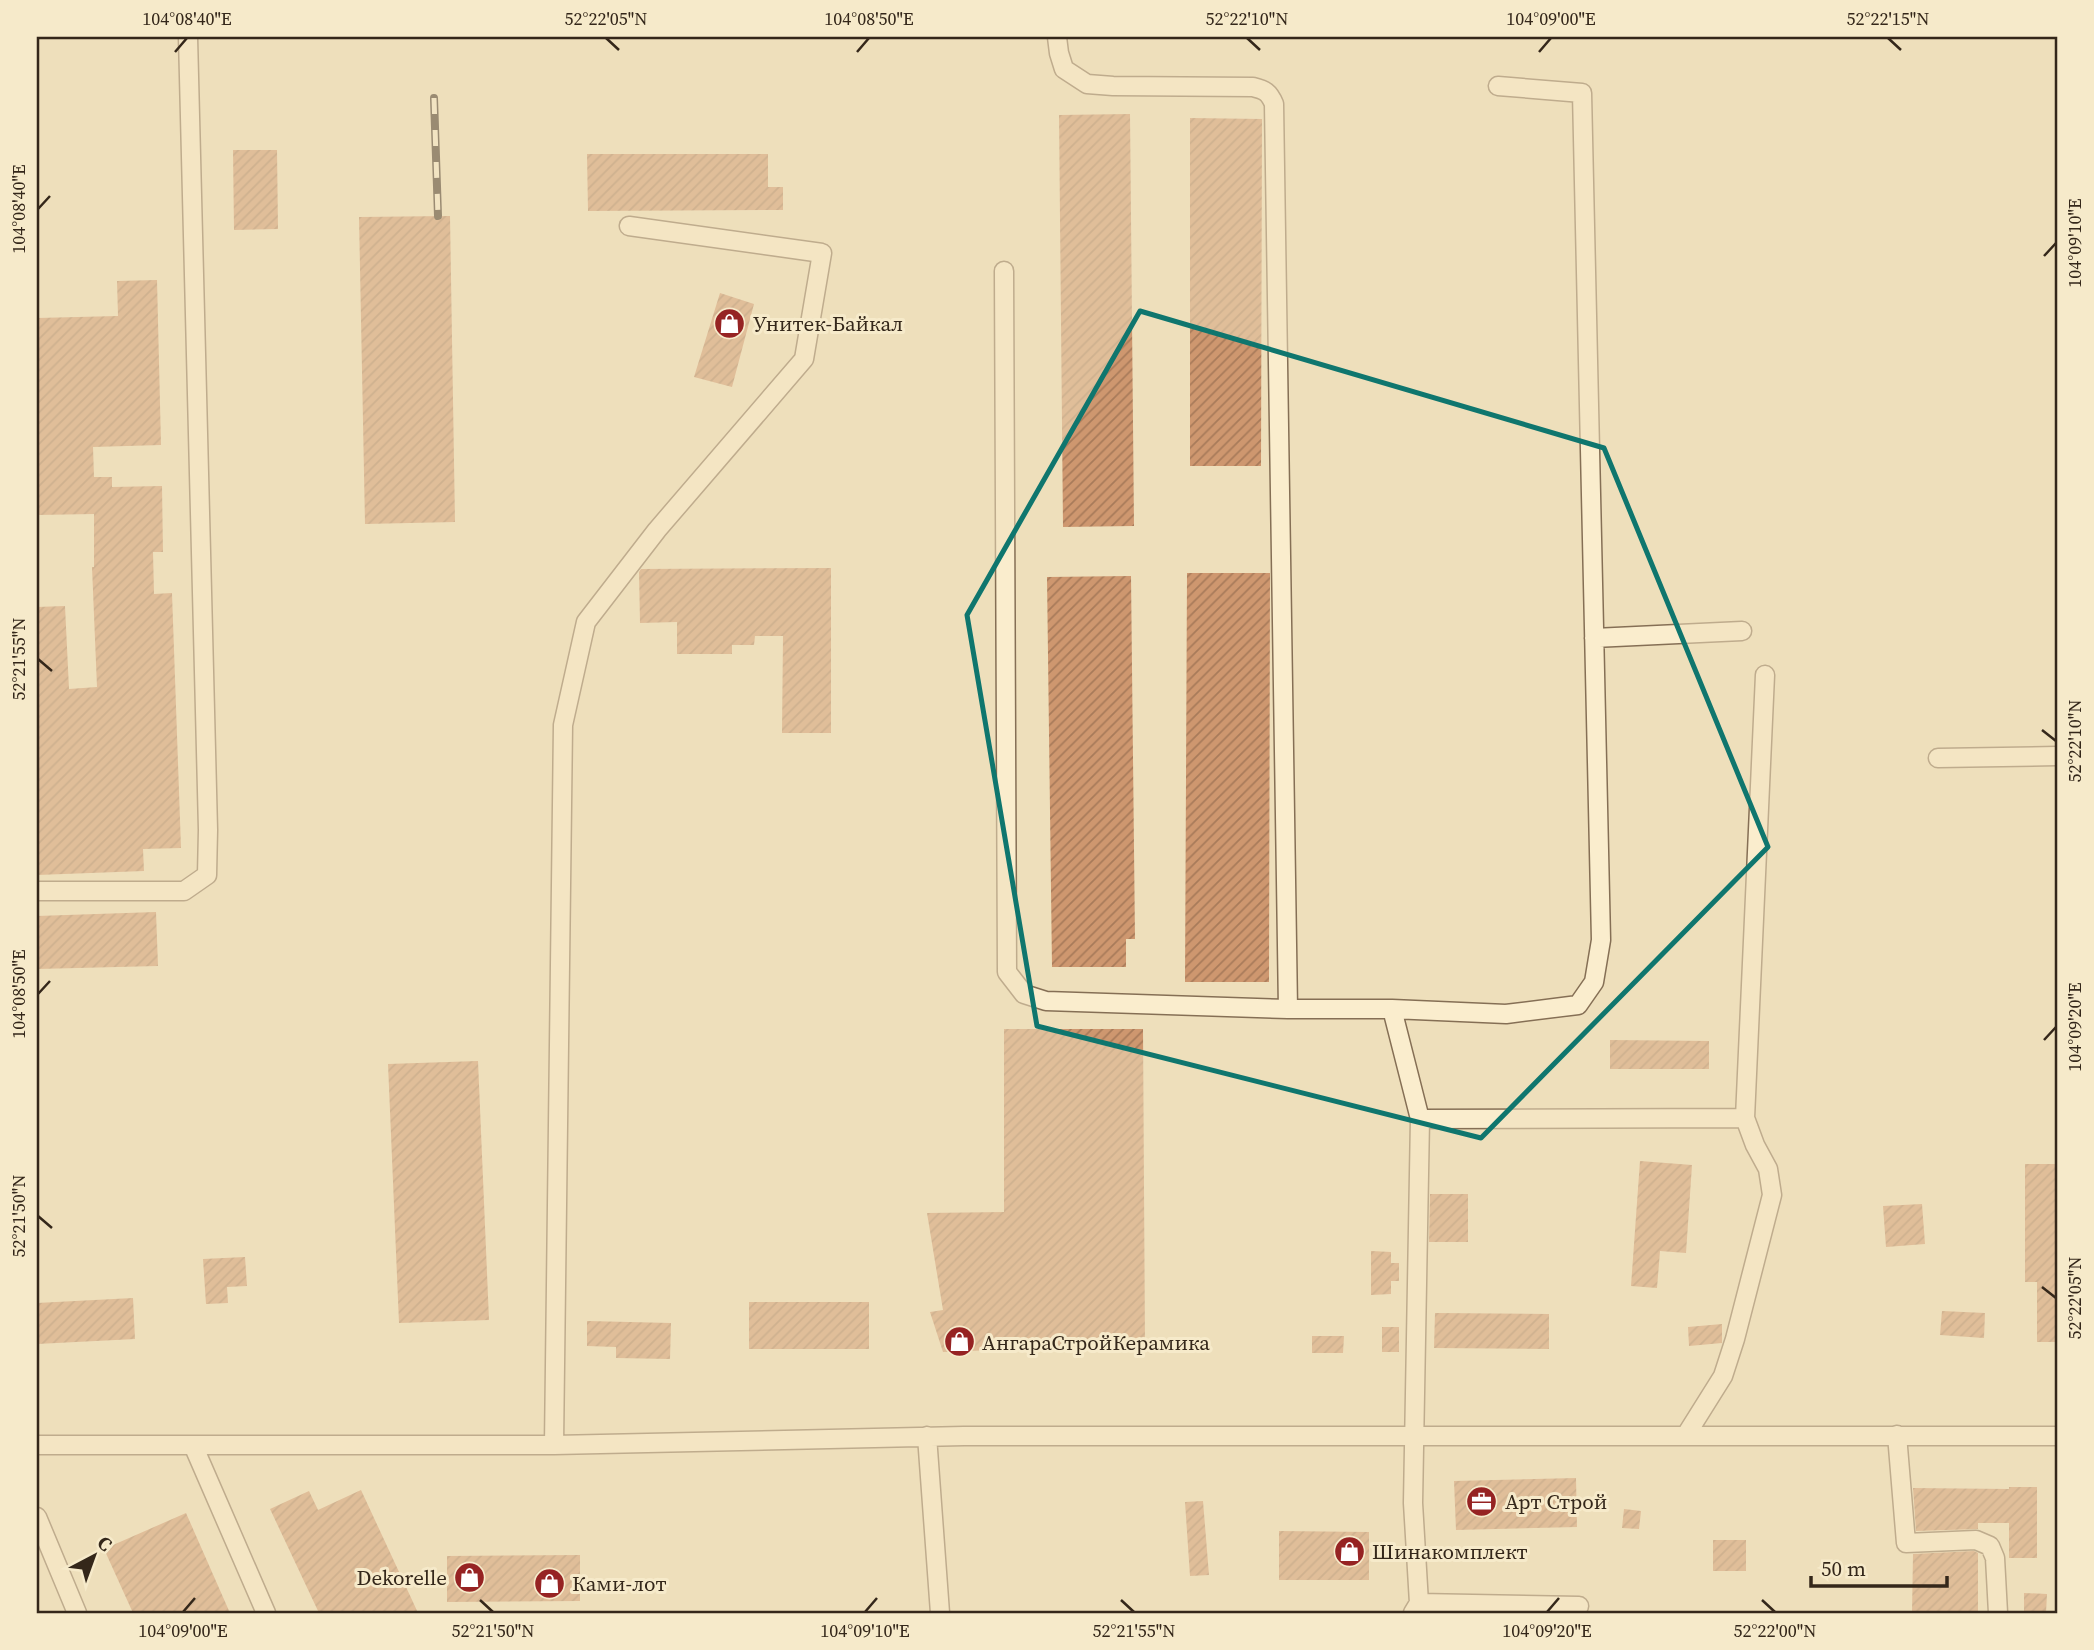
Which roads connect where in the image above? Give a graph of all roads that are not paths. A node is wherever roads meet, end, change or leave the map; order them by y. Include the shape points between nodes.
1 (188, 37) edge
2 (1057, 37) edge
3 (1498, 86) dead end
4 (629, 226) dead end
5 (1004, 271) dead end
6 (1742, 631) dead end
7 (1594, 638) junction
8 (1765, 675) dead end
9 (2057, 756) edge
10 (1938, 758) dead end
11 (37, 891) edge
12 (1288, 1009) junction
13 (1392, 1009) junction
14 (1745, 1118) junction
15 (1420, 1119) junction
16 (1414, 1435) junction
17 (1686, 1435) junction
18 (1897, 1435) junction
19 (927, 1436) junction
20 (2057, 1436) edge
21 (37, 1445) edge
22 (193, 1445) junction
23 (554, 1445) junction
24 (37, 1517) edge
25 (1579, 1606) dead end
26 (1416, 1608) edge
27 (77, 1613) edge
28 (266, 1613) edge
29 (940, 1613) edge
30 (1998, 1613) edge

1 - 11 street via 207,875 184,891
2 - 12 street via 1064,69 1087,84 1253,87 1270,94 1273,104
3 - 7 street via 1582,93
4 - 23 street via 822,253 804,359 657,530 586,622 563,725
5 - 12 street via 1007,972 1024,994 1046,1001
6 - 7 street
7 - 13 street via 1601,940 1594,982 1578,1005 1506,1014
8 - 14 street
9 - 10 street
12 - 13 street
13 - 15 street
14 - 15 street
14 - 17 street via 1769,1169 1772,1195 1723,1376
15 - 16 street
16 - 17 street
16 - 19 street
16 - 26 street
17 - 18 street
18 - 20 street
18 - 30 street via 1906,1543 1976,1540 1990,1546 1995,1558
19 - 23 street
19 - 29 street
21 - 22 street
22 - 23 street
22 - 28 street
24 - 27 street
25 - 26 street

